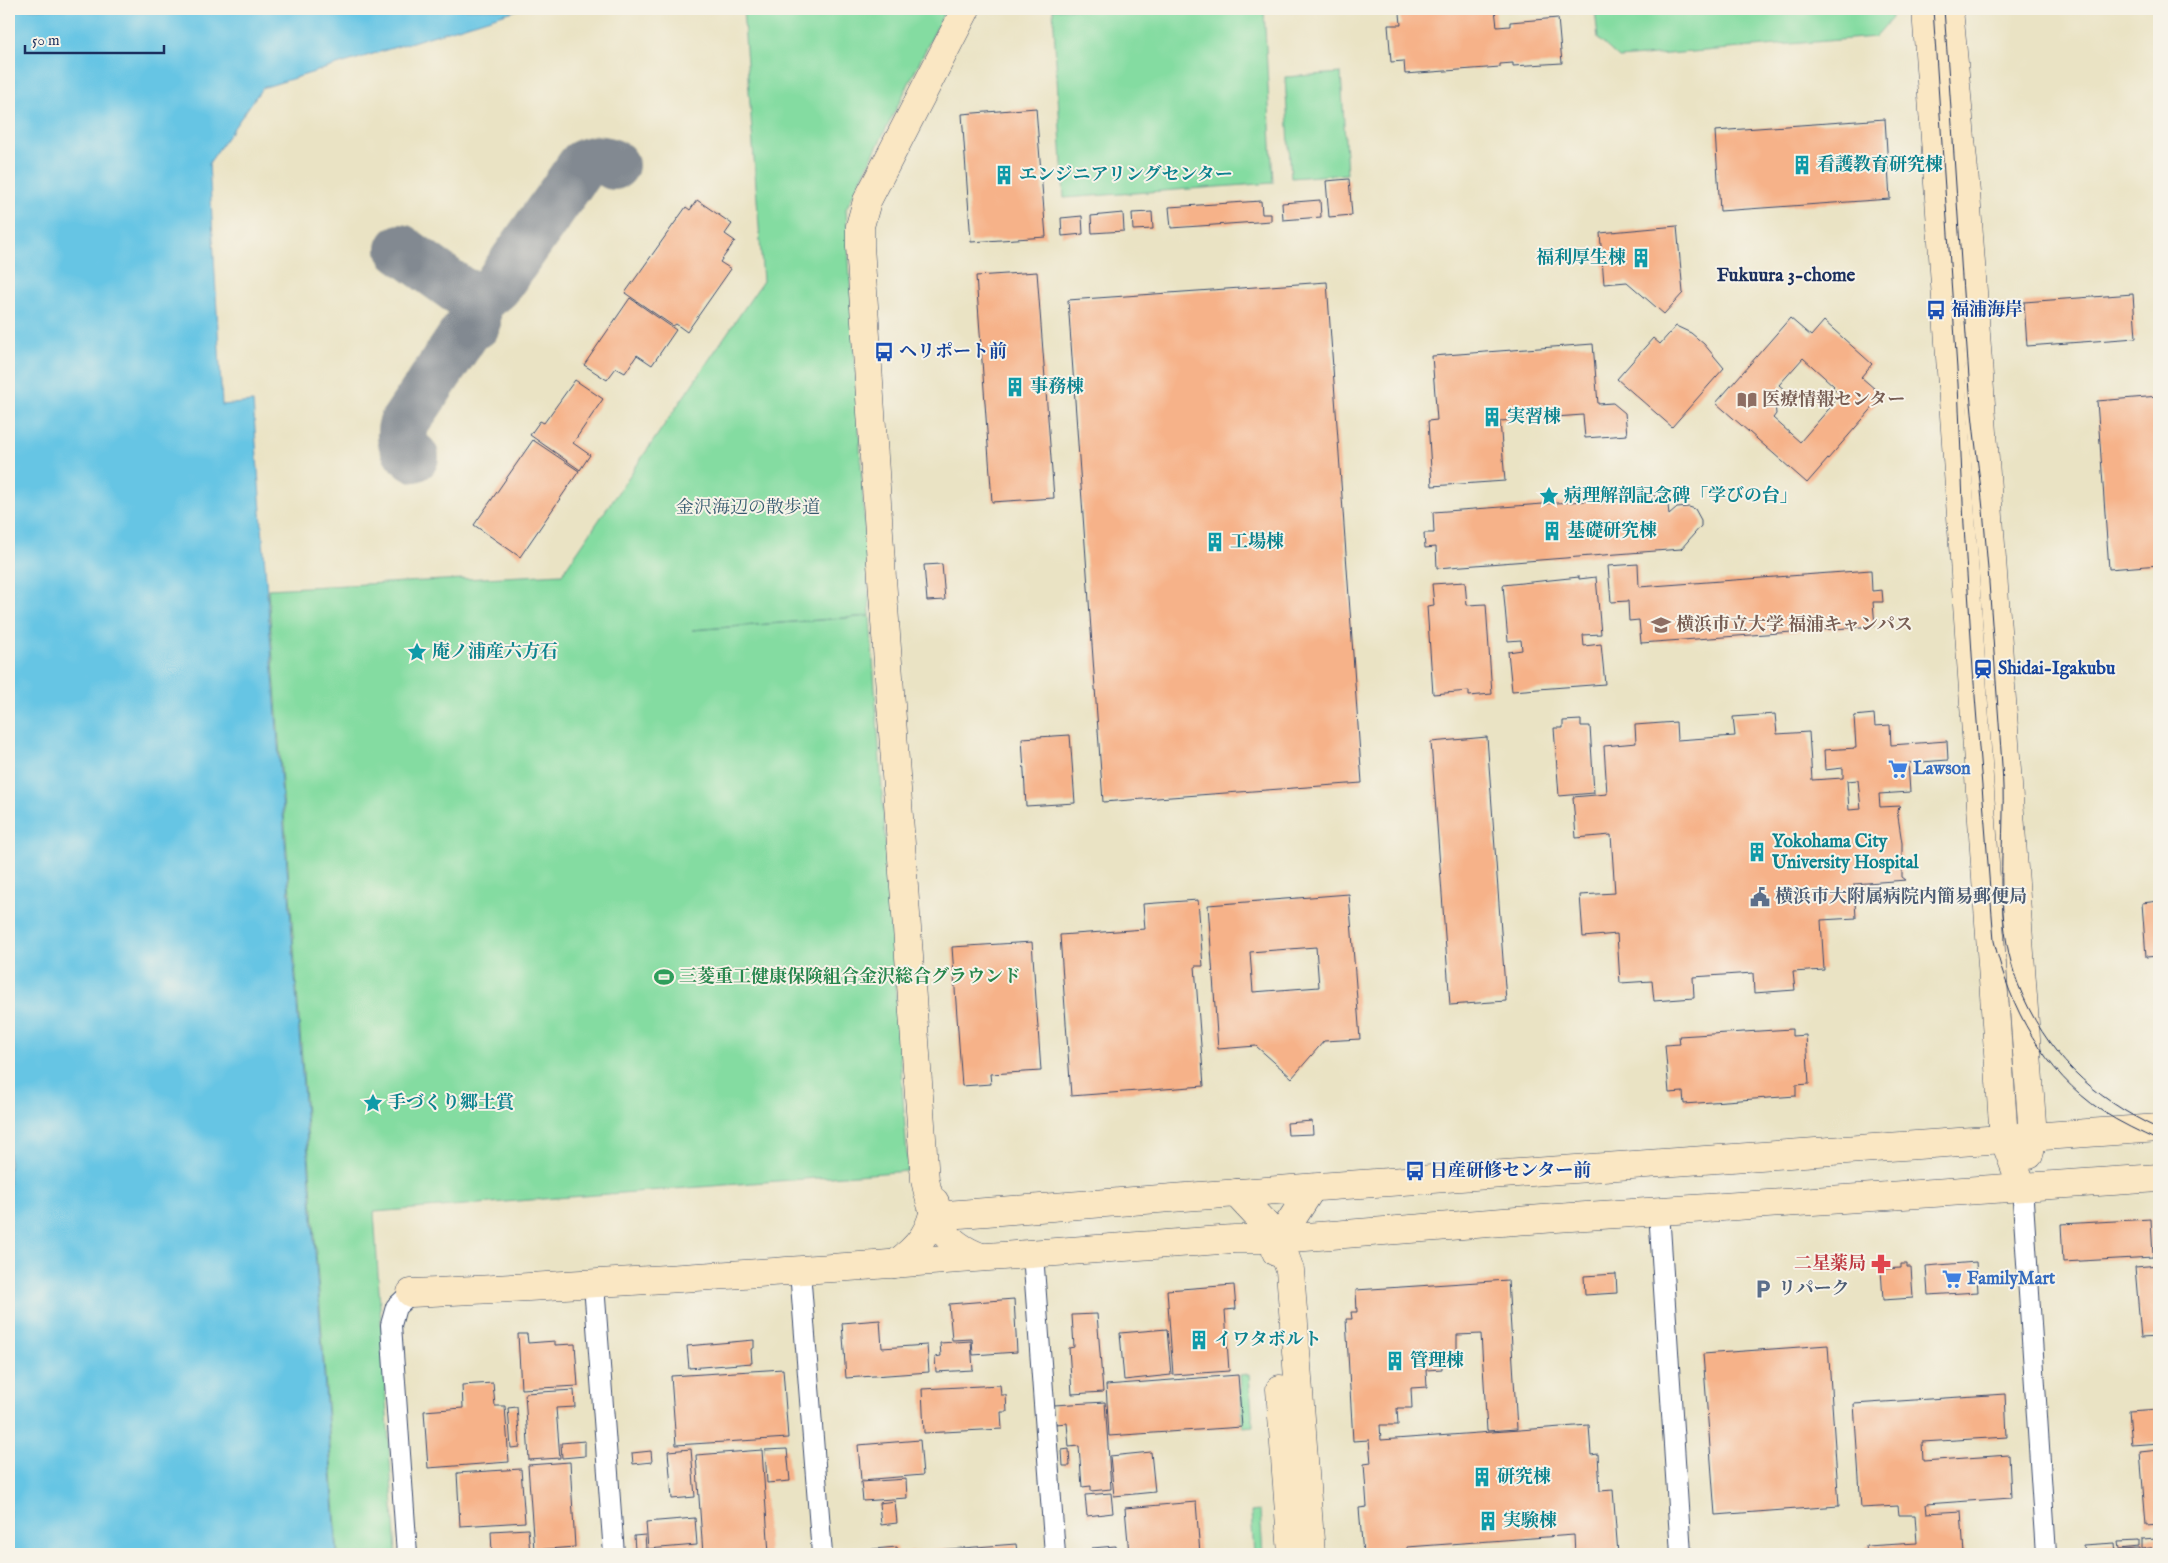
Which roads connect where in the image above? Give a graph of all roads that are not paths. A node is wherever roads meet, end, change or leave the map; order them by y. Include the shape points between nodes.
1 (966, 9) edge
2 (979, 9) edge
3 (1926, 9) edge
4 (1949, 9) edge
5 (2159, 1128) edge
6 (2033, 1136) junction
7 (2004, 1138) junction
8 (2159, 1178) edge
9 (2022, 1186) junction
10 (1312, 1188) junction
11 (1236, 1193) junction
12 (1659, 1211) junction
13 (933, 1216) junction
14 (1279, 1239) junction
15 (1033, 1254) junction
16 (981, 1257) junction
17 (895, 1264) junction
18 (800, 1272) junction
19 (594, 1285) junction
20 (410, 1293) joint
21 (407, 1554) edge
22 (614, 1554) edge
23 (822, 1554) edge
24 (1055, 1554) edge
25 (1292, 1554) edge
26 (1311, 1554) edge
27 (1681, 1554) edge
28 (2046, 1554) edge

1 - 13 street via 867,201 860,226 925,1180
2 - 13 street via 877,204 870,229 936,1179
3 - 7 street
4 - 6 street via 1966,193
5 - 6 street
6 - 7 street
6 - 9 street
7 - 9 street
7 - 10 street
8 - 9 street
9 - 12 street
9 - 28 street
10 - 11 street
10 - 14 street
11 - 13 street
11 - 14 street
12 - 14 street
12 - 27 street
13 - 16 street via 956,1246
13 - 17 street via 922,1240
14 - 15 street via 1234,1239
14 - 25 street via 1271,1271
14 - 26 street via 1290,1270
15 - 16 street
15 - 24 street
16 - 17 street
17 - 18 street
18 - 19 street
18 - 23 street
19 - 20 street
19 - 22 street
20 - 21 street via 396,1306 391,1325

